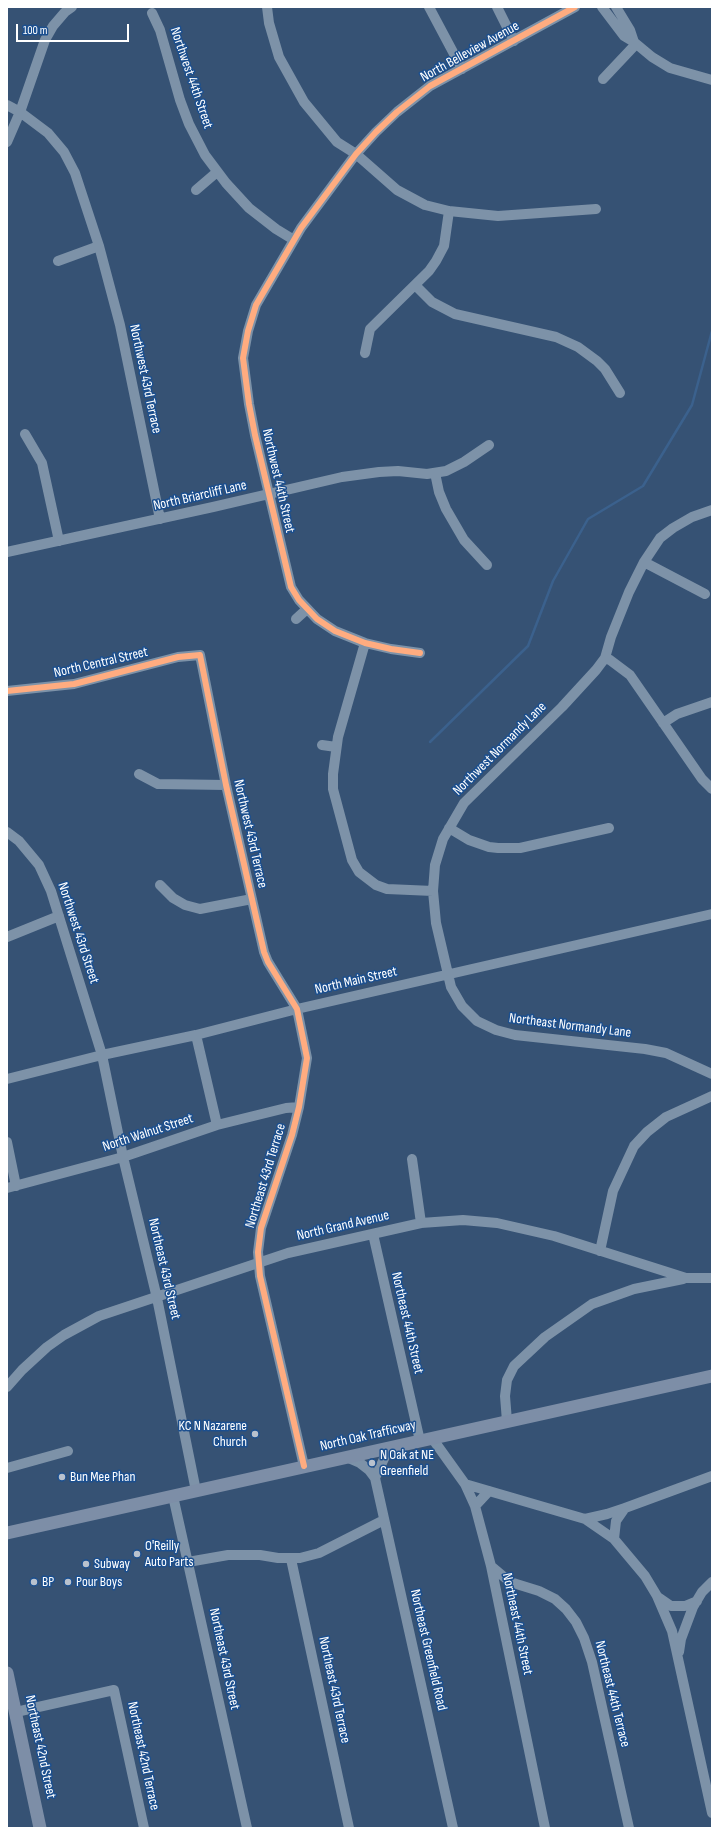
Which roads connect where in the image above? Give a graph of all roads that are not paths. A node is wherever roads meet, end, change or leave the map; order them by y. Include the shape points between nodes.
1 (143, 7) edge
2 (267, 7) edge
3 (429, 7) edge
4 (497, 7) edge
5 (575, 7) edge
6 (602, 7) edge
7 (616, 7) edge
8 (66, 9) edge
9 (155, 10) edge
10 (514, 41) junction
11 (635, 43) junction
12 (462, 69) junction
13 (603, 79) dead end
14 (712, 80) edge
15 (7, 105) edge
16 (20, 112) junction
17 (7, 142) edge
18 (356, 154) junction
19 (217, 172) junction
20 (196, 190) dead end
21 (596, 209) dead end
22 (450, 211) junction
23 (294, 240) junction
24 (99, 246) junction
25 (58, 261) dead end
26 (415, 285) junction
27 (365, 353) dead end
28 (620, 393) dead end
29 (25, 434) dead end
30 (489, 445) dead end
31 (435, 473) junction
32 (268, 494) junction
33 (712, 510) edge
34 (160, 519) junction
35 (59, 541) junction
36 (7, 552) edge
37 (644, 562) junction
38 (487, 565) dead end
39 (705, 594) dead end
40 (308, 609) junction
41 (296, 619) dead end
42 (365, 643) junction
43 (420, 654) dead end
44 (200, 655) joint
45 (605, 658) junction
46 (7, 691) edge
47 (712, 702) edge
48 (663, 723) junction
49 (322, 745) dead end
50 (336, 746) junction
51 (138, 774) dead end
52 (226, 784) junction
53 (712, 789) edge
54 (449, 828) junction
55 (609, 828) dead end
56 (7, 832) edge
57 (160, 885) dead end
58 (433, 891) junction
59 (252, 899) junction
60 (712, 914) edge
61 (59, 916) junction
62 (7, 937) edge
63 (448, 975) junction
64 (297, 1009) junction
65 (196, 1034) junction
66 (102, 1055) junction
67 (712, 1074) edge
68 (7, 1079) edge
69 (712, 1096) edge
70 (299, 1107) junction
71 (217, 1125) junction
72 (7, 1142) edge
73 (123, 1157) junction
74 (412, 1159) dead end
75 (12, 1187) edge
76 (421, 1223) junction
77 (373, 1234) junction
78 (600, 1250) junction
79 (258, 1262) junction
80 (659, 1270) junction
81 (686, 1278) junction
82 (712, 1278) edge
83 (658, 1283) junction
84 (157, 1298) junction
85 (712, 1376) edge
86 (7, 1387) edge
87 (507, 1421) junction
88 (426, 1439) junction
89 (389, 1448) junction
90 (68, 1451) dead end
91 (346, 1457) junction
92 (304, 1466) junction
93 (7, 1468) edge
94 (712, 1476) edge
95 (376, 1478) junction
96 (465, 1484) junction
97 (489, 1490) junction
98 (196, 1491) junction
99 (173, 1496) junction
100 (475, 1506) junction
101 (625, 1508) junction
102 (585, 1519) junction
103 (384, 1520) junction
104 (7, 1533) edge
105 (614, 1539) junction
106 (291, 1558) junction
107 (188, 1562) junction
108 (491, 1566) junction
109 (510, 1582) junction
110 (712, 1582) edge
111 (496, 1592) junction
112 (657, 1596) junction
113 (697, 1601) junction
114 (679, 1658) junction
115 (7, 1673) edge
116 (16, 1712) junction
117 (712, 1813) edge
118 (40, 1828) edge
119 (144, 1828) edge
120 (247, 1828) edge
121 (349, 1828) edge
122 (454, 1828) edge
123 (545, 1828) edge
124 (629, 1828) edge

1 - 9 street
2 - 18 street via 269,24 279,57 294,88 325,130 337,142
3 - 12 street
4 - 10 street
5 - 10 street, North Belleview Avenue
6 - 11 street via 624,36
7 - 11 street
8 - 16 street via 45,40
9 - 19 street, Northwest 44th Street via 180,100 190,124
10 - 12 street, North Belleview Avenue
11 - 13 street
11 - 14 street via 670,68
12 - 18 street, North Belleview Avenue via 419,95 376,132
15 - 16 street, Northwest 43rd Terrace
16 - 17 street
16 - 24 street, Northwest 43rd Terrace via 48,132 70,162
18 - 22 street via 397,190 425,205
18 - 23 street, North Belleview Avenue
19 - 20 street
19 - 23 street, Northwest 44th Street via 249,208
21 - 22 street via 498,216
22 - 26 street via 441,251 433,266
23 - 32 street, Northwest 44th Street via 256,305 243,358 249,404
24 - 25 street
24 - 34 street, Northwest 43rd Terrace via 120,325
26 - 27 street via 370,329
26 - 28 street via 432,302 455,314 568,342 597,361 612,378
29 - 35 street via 42,463
30 - 31 street, North Briarcliff Lane via 456,467
31 - 32 street, North Briarcliff Lane via 398,471 360,474
31 - 38 street via 446,509 464,540
32 - 34 street, North Briarcliff Lane
32 - 40 street, Northwest 44th Street via 291,587
33 - 37 street, Northwest Normandy Lane via 692,517 673,528 660,538
34 - 35 street, North Briarcliff Lane
35 - 36 street, North Briarcliff Lane
37 - 39 street
37 - 45 street, Northwest Normandy Lane via 629,592
40 - 41 street
40 - 42 street, Northwest 44th Street via 335,632
42 - 43 street, Northwest 44th Street
42 - 50 street
44 - 46 street, North Central Street via 178,657 74,684
44 - 52 street, Northwest 43rd Terrace
45 - 48 street via 630,675
45 - 54 street, Northwest Normandy Lane via 570,698 464,803
47 - 48 street via 678,714
48 - 53 street via 702,780
49 - 50 street
50 - 58 street via 333,789 355,868 372,883 387,889
51 - 52 street via 158,784
52 - 59 street, Northwest 43rd Terrace
54 - 55 street via 469,840 498,848 520,848
54 - 58 street, Northwest Normandy Lane via 438,852
56 - 61 street, Northwest 43rd Street via 19,841 39,865
57 - 59 street via 173,898 200,909
58 - 63 street, Northwest Normandy Lane via 436,923
59 - 64 street, Northwest 43rd Terrace via 268,962
60 - 63 street, North Main Street
61 - 62 street
61 - 66 street, Northwest 43rd Street
63 - 64 street, North Main Street
63 - 67 street, Northeast Normandy Lane via 451,987 462,1006 477,1021 496,1030 515,1035 666,1053
64 - 65 street, North Main Street
64 - 70 street, Northeast 43rd Terrace via 307,1058
65 - 66 street, North Main Street
65 - 71 street
66 - 68 street, North Main Street
66 - 73 street, Northeast 43rd Street
69 - 78 street via 666,1117 634,1146 613,1191
70 - 71 street, North Walnut Street
70 - 79 street, Northeast 43rd Terrace via 261,1228
71 - 73 street, North Walnut Street
72 - 75 street
73 - 75 street, North Walnut Street
73 - 84 street, Northeast 43rd Street
74 - 76 street
76 - 77 street, North Grand Avenue
76 - 78 street, North Grand Avenue via 463,1220 497,1223
77 - 79 street, North Grand Avenue
77 - 88 street, Northeast 44th Street
78 - 80 street, North Grand Avenue
79 - 84 street, North Grand Avenue
79 - 92 street, Northeast 43rd Terrace
80 - 81 street, North Grand Avenue
80 - 83 street
81 - 82 street, North Grand Avenue
81 - 83 street
83 - 87 street via 592,1304 561,1324 529,1351 514,1366 507,1380
84 - 86 street, North Grand Avenue via 99,1316 64,1335 33,1359
84 - 98 street, Northeast 43rd Street
85 - 87 main road, North Oak Trafficway
87 - 88 main road, North Oak Trafficway
88 - 89 main road, North Oak Trafficway
88 - 96 street, Northeast 44th Street
89 - 91 main road, North Oak Trafficway
89 - 95 street
90 - 93 street
91 - 92 main road, North Oak Trafficway
91 - 95 street via 360,1463
92 - 98 main road, North Oak Trafficway
94 - 101 street
95 - 103 street, Northeast Greenfield Road
96 - 97 street
96 - 100 street, Northeast 44th Street
97 - 100 street
97 - 102 street
98 - 99 main road, North Oak Trafficway
99 - 104 main road, North Oak Trafficway
99 - 107 street, Northeast 43rd Street
100 - 108 street, Northeast 44th Street
101 - 102 street
101 - 105 street via 616,1521
102 - 105 street
103 - 106 street via 319,1552
103 - 122 street, Northeast Greenfield Road
105 - 112 street via 645,1576
106 - 107 street via 247,1554
106 - 121 street, Northeast 43rd Terrace
107 - 120 street, Northeast 43rd Street
108 - 109 street, Northeast 44th Terrace
108 - 111 street, Northeast 44th Street
109 - 111 street
109 - 124 street, Northeast 44th Terrace via 539,1591 554,1599 566,1609 584,1638 592,1662
110 - 113 street
111 - 123 street, Northeast 44th Street
112 - 113 street via 671,1606 685,1606
112 - 114 street via 669,1621
113 - 114 street via 681,1639
114 - 117 street
115 - 116 main road, Northeast 42nd Street
116 - 118 main road, Northeast 42nd Street
116 - 119 street, Northeast 42nd Terrace via 114,1690

